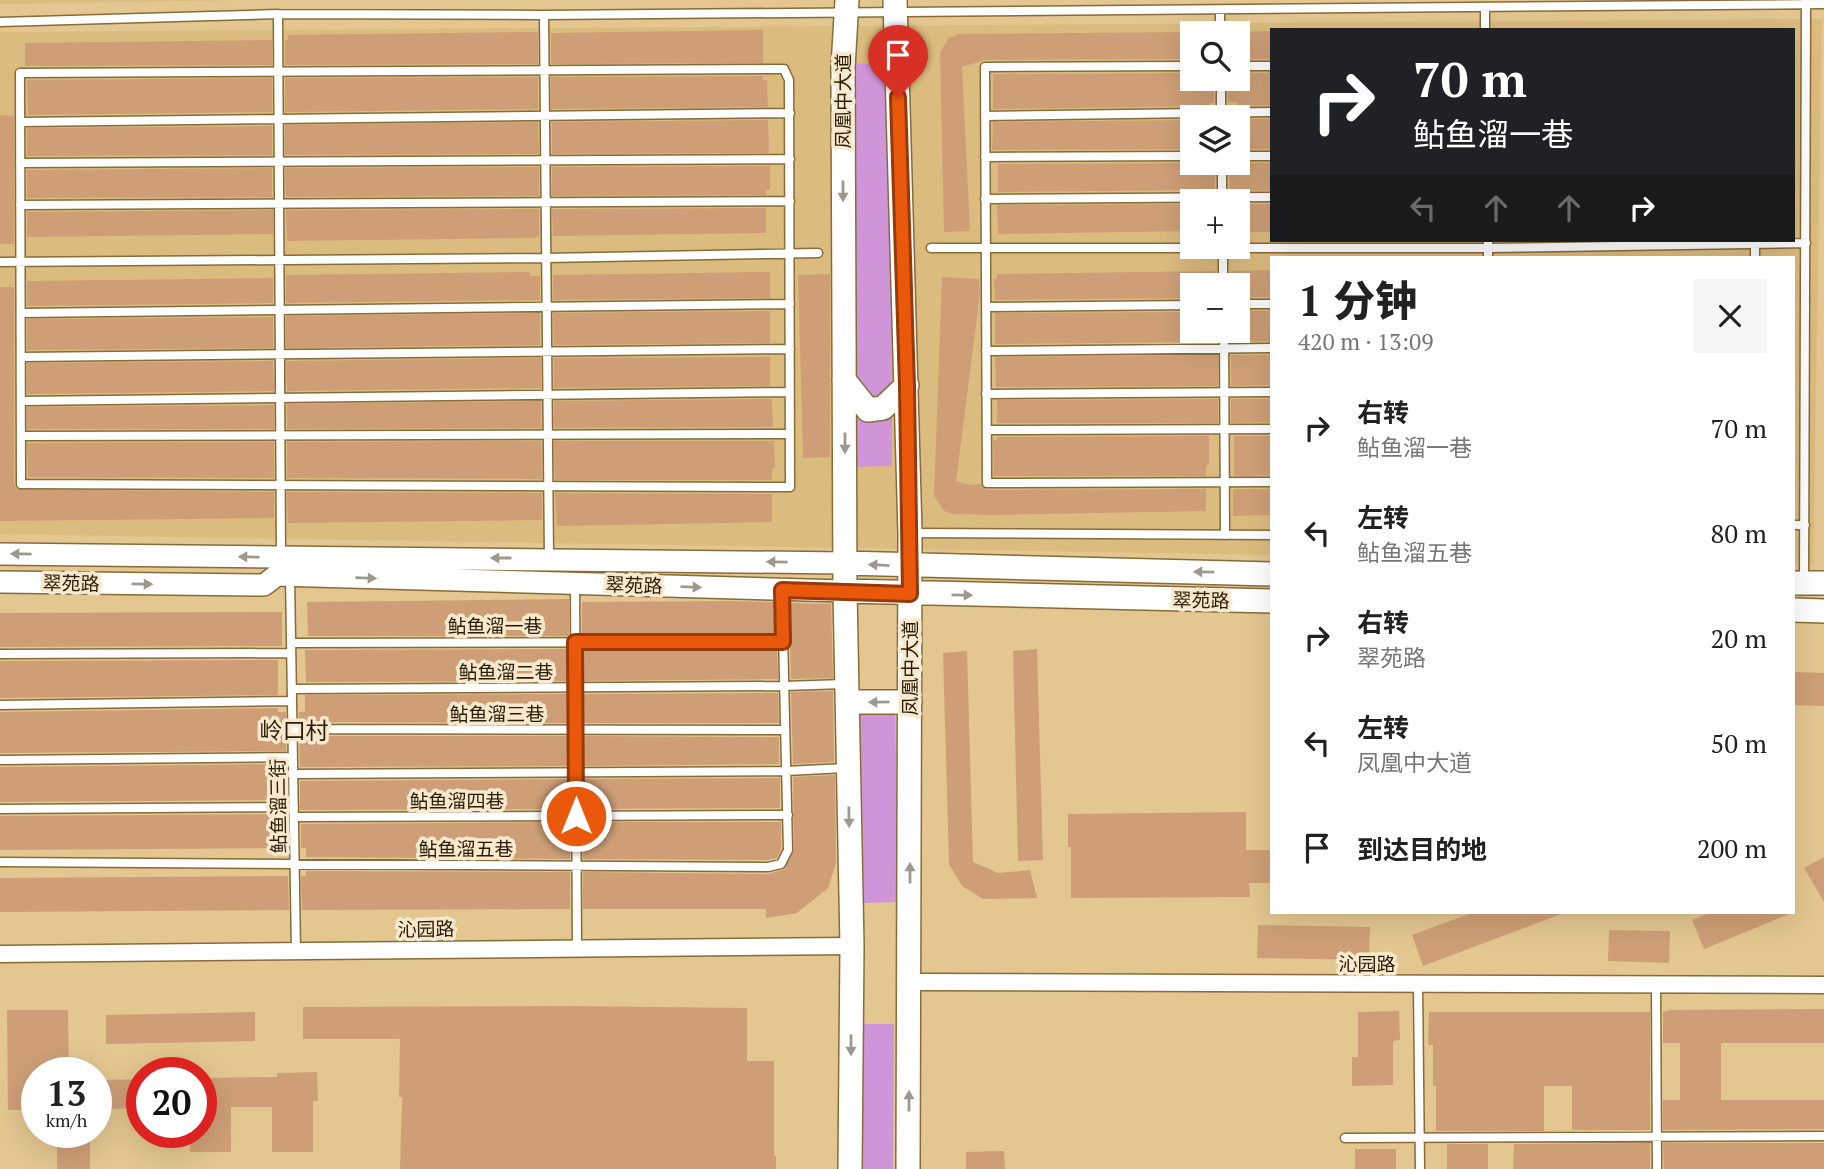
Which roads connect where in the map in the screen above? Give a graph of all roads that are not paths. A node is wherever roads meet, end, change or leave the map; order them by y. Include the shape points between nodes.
1 (1806, 2) edge
2 (1824, 4) edge
3 (846, 6) edge
4 (895, 6) edge
5 (1485, 8) junction
6 (1220, 11) junction
7 (278, 14) junction
8 (544, 15) junction
9 (1220, 21) edge
10 (0, 22) edge
11 (1485, 28) edge
12 (1180, 66) edge
13 (1250, 66) edge
14 (1270, 66) edge
15 (544, 70) junction
16 (278, 72) junction
17 (1270, 112) edge
18 (790, 113) junction
19 (1250, 113) edge
20 (1180, 115) edge
21 (544, 116) junction
22 (985, 116) junction
23 (278, 119) junction
24 (20, 122) junction
25 (1180, 156) edge
26 (1250, 156) edge
27 (1270, 156) edge
28 (985, 157) junction
29 (790, 159) junction
30 (544, 160) junction
31 (278, 162) junction
32 (20, 163) junction
33 (1270, 197) edge
34 (1250, 198) edge
35 (985, 199) junction
36 (1180, 199) edge
37 (790, 201) junction
38 (545, 202) junction
39 (279, 204) junction
40 (20, 205) junction
41 (1755, 242) edge
42 (1806, 243) junction
43 (1180, 247) edge
44 (1250, 247) edge
45 (931, 248) dead end
46 (985, 248) junction
47 (1488, 248) edge
48 (818, 253) dead end
49 (790, 254) junction
50 (545, 258) junction
51 (279, 260) junction
52 (0, 262) edge
53 (20, 262) junction
54 (790, 304) junction
55 (1250, 304) edge
56 (1270, 304) edge
57 (1180, 305) edge
58 (545, 307) junction
59 (986, 307) junction
60 (279, 310) junction
61 (20, 313) junction
62 (1224, 343) edge
63 (1270, 348) edge
64 (790, 349) junction
65 (1224, 349) junction
66 (986, 351) junction
67 (546, 352) junction
68 (280, 354) junction
69 (21, 357) junction
70 (844, 380) junction
71 (907, 386) junction
72 (790, 392) junction
73 (1224, 392) junction
74 (1270, 392) edge
75 (986, 394) junction
76 (547, 395) junction
77 (280, 398) junction
78 (21, 401) junction
79 (1224, 429) junction
80 (1270, 429) edge
81 (987, 430) junction
82 (547, 434) junction
83 (790, 434) junction
84 (281, 435) junction
85 (21, 436) junction
86 (1224, 482) junction
87 (1270, 482) edge
88 (281, 485) junction
89 (548, 487) junction
90 (1795, 525) edge
91 (1805, 525) junction
92 (910, 533) junction
93 (1225, 535) junction
94 (1270, 535) edge
95 (0, 554) edge
96 (549, 558) junction
97 (845, 563) junction
98 (910, 566) junction
99 (286, 567) junction
100 (1270, 574) edge
101 (0, 582) edge
102 (1807, 583) edge
103 (575, 584) junction
104 (782, 590) junction
105 (845, 591) junction
106 (910, 594) junction
107 (1270, 601) edge
108 (1795, 610) edge
109 (1824, 611) edge
110 (291, 642) junction
111 (575, 642) junction
112 (783, 642) junction
113 (291, 653) junction
114 (0, 654) edge
115 (784, 686) junction
116 (575, 687) junction
117 (292, 689) junction
118 (847, 693) junction
119 (292, 701) junction
120 (910, 702) junction
121 (0, 705) edge
122 (293, 729) junction
123 (576, 730) junction
124 (785, 730) junction
125 (293, 757) junction
126 (0, 760) edge
127 (848, 768) junction
128 (786, 771) junction
129 (576, 772) junction
130 (293, 774) junction
131 (294, 807) junction
132 (0, 810) edge
133 (788, 815) junction
134 (576, 816) junction
135 (294, 817) junction
136 (0, 862) edge
137 (295, 864) junction
138 (577, 866) junction
139 (852, 946) junction
140 (577, 948) junction
141 (296, 951) junction
142 (0, 954) edge
143 (909, 982) junction
144 (1418, 985) junction
145 (1656, 985) junction
146 (1824, 985) edge
147 (1824, 1136) edge
148 (1656, 1137) junction
149 (1345, 1138) dead end
150 (1420, 1138) junction
151 (850, 1169) edge
152 (908, 1169) edge
153 (1420, 1169) edge
154 (1657, 1169) edge

1 - 2 lane
1 - 5 lane
1 - 42 lane
3 - 4 lane
3 - 8 lane
3 -> 70 main road, 凤凰中大道
4 - 6 lane
4 - 71 main road, 凤凰中大道
5 - 6 lane
5 - 11 lane
6 - 9 lane
7 - 8 lane
7 - 10 lane
7 - 16 lane, 鲇鱼溜三街
8 - 15 lane
12 - 22 lane via 985,67
13 - 14 lane
15 - 16 lane
15 - 18 lane via 784,69
15 - 21 lane
16 - 23 lane, 鲇鱼溜三街
16 - 24 lane via 20,74
17 - 19 lane
18 - 21 lane
18 - 29 lane
20 - 22 lane
21 - 23 lane
21 - 30 lane
22 - 28 lane
23 - 24 lane
23 - 31 lane, 鲇鱼溜三街
24 - 32 lane
25 - 28 lane
26 - 27 lane
28 - 35 lane
29 - 30 lane
29 - 37 lane
30 - 31 lane
30 - 38 lane
31 - 32 lane
31 - 39 lane, 鲇鱼溜三街
32 - 40 lane
33 - 34 lane
35 - 36 lane
35 - 46 lane
37 - 38 lane
37 - 49 lane
38 - 39 lane
38 - 50 lane
39 - 40 lane
39 - 51 lane, 鲇鱼溜三街
40 - 53 lane
41 - 42 lane
41 - 47 lane
42 - 91 lane
43 - 46 lane
44 - 47 lane
45 - 46 lane
46 - 59 lane
48 - 49 lane
49 - 50 lane
49 - 54 lane
50 - 51 lane
50 - 58 lane
51 - 53 lane
51 - 60 lane, 鲇鱼溜三街
52 - 53 lane
53 - 61 lane
54 - 58 lane
54 - 64 lane
55 - 56 lane
57 - 59 lane
58 - 60 lane
58 - 67 lane
59 - 66 lane
60 - 61 lane
60 - 68 lane, 鲇鱼溜三街
61 - 69 lane
62 - 65 lane
63 - 65 lane
64 - 67 lane
64 - 72 lane
65 - 66 lane
65 - 73 lane
66 - 75 lane
67 - 68 lane
67 - 76 lane
68 - 69 lane
68 - 77 lane, 鲇鱼溜三街
69 - 78 lane
70 - 71 main road via 868,410 883,408
70 -> 97 main road, 凤凰中大道
71 - 92 main road, 凤凰中大道
72 - 76 lane
72 - 83 lane
73 - 74 lane
73 - 75 lane
73 - 79 lane
75 - 81 lane
76 - 77 lane
76 - 82 lane
77 - 78 lane
77 - 84 lane, 鲇鱼溜三街
78 - 85 lane
79 - 80 lane
79 - 81 lane
79 - 86 lane
81 - 86 lane via 987,483
82 - 83 lane
82 - 84 lane
82 - 89 lane
83 - 89 lane via 790,487
84 - 85 lane
84 - 88 lane, 鲇鱼溜三街
85 - 88 lane via 21,484
86 - 87 lane
86 - 93 lane
88 - 89 lane
88 - 99 lane, 鲇鱼溜三街
89 - 96 lane
90 - 91 lane
91 - 102 lane
92 - 93 lane
92 - 98 main road, 凤凰中大道
93 - 94 lane
99 -> 95 street, 翠苑路
97 -> 96 street, 翠苑路
96 -> 99 street, 翠苑路
98 -> 97 main road, 翠苑路
97 - 105 main road, 凤凰中大道
100 -> 98 main road, 翠苑路
98 - 106 main road, 凤凰中大道
101 -> 99 street, 翠苑路 via 264,585
99 -> 103 street, 翠苑路
99 - 110 lane, 鲇鱼溜三街
103 -> 104 street, 翠苑路
103 - 111 lane
104 - 105 street, 翠苑路
104 - 112 lane, 鲇鱼溜五巷
105 - 106 main road, 翠苑路
105 - 118 main road, 凤凰中大道
106 -> 107 main road, 翠苑路
106 - 120 main road, 凤凰中大道
108 - 109 main road
110 - 111 lane, 鲇鱼溜一巷
110 - 113 lane, 鲇鱼溜三街
111 - 112 lane, 鲇鱼溜一巷
111 - 116 lane
112 - 115 lane, 鲇鱼溜五巷
113 - 114 lane
113 - 117 lane, 鲇鱼溜三街
115 - 116 lane, 鲇鱼溜二巷
115 - 118 lane, 鲇鱼溜二巷
115 - 124 lane, 鲇鱼溜五巷
116 - 117 lane, 鲇鱼溜二巷
116 - 123 lane
117 - 119 lane, 鲇鱼溜三街
120 -> 118 main road
118 - 127 main road, 凤凰中大道
119 - 121 lane
119 - 122 lane, 鲇鱼溜三街
143 -> 120 main road, 凤凰中大道
122 - 123 lane, 鲇鱼溜三巷
122 - 125 lane, 鲇鱼溜三街
123 - 124 lane, 鲇鱼溜三巷
123 - 129 lane
124 - 128 lane, 鲇鱼溜五巷
125 - 126 lane
125 - 130 lane, 鲇鱼溜三街
127 - 128 lane
127 -> 139 main road, 凤凰中大道
128 - 129 lane
128 - 133 lane, 鲇鱼溜五巷
129 - 130 lane
129 - 134 lane
130 - 131 lane, 鲇鱼溜三街
131 - 132 lane
131 - 135 lane, 鲇鱼溜三街
133 - 134 lane, 鲇鱼溜四巷
133 - 138 lane, 鲇鱼溜五巷 via 788,850 781,864
134 - 135 lane, 鲇鱼溜四巷
134 - 138 lane
135 - 137 lane, 鲇鱼溜三街
136 - 137 lane, 鲇鱼溜五巷
137 - 138 lane, 鲇鱼溜五巷
137 - 141 lane, 鲇鱼溜三街
138 - 140 lane
139 - 140 street, 沁园路
139 -> 151 main road, 凤凰中大道
140 - 141 street, 沁园路
141 - 142 street, 沁园路
143 - 144 street, 沁园路
152 -> 143 main road, 凤凰中大道
144 - 145 street, 沁园路
144 - 150 lane
145 - 146 street, 沁园路
145 - 148 lane
147 - 148 lane
148 - 150 lane
148 - 154 lane
149 - 150 lane
150 - 153 lane

